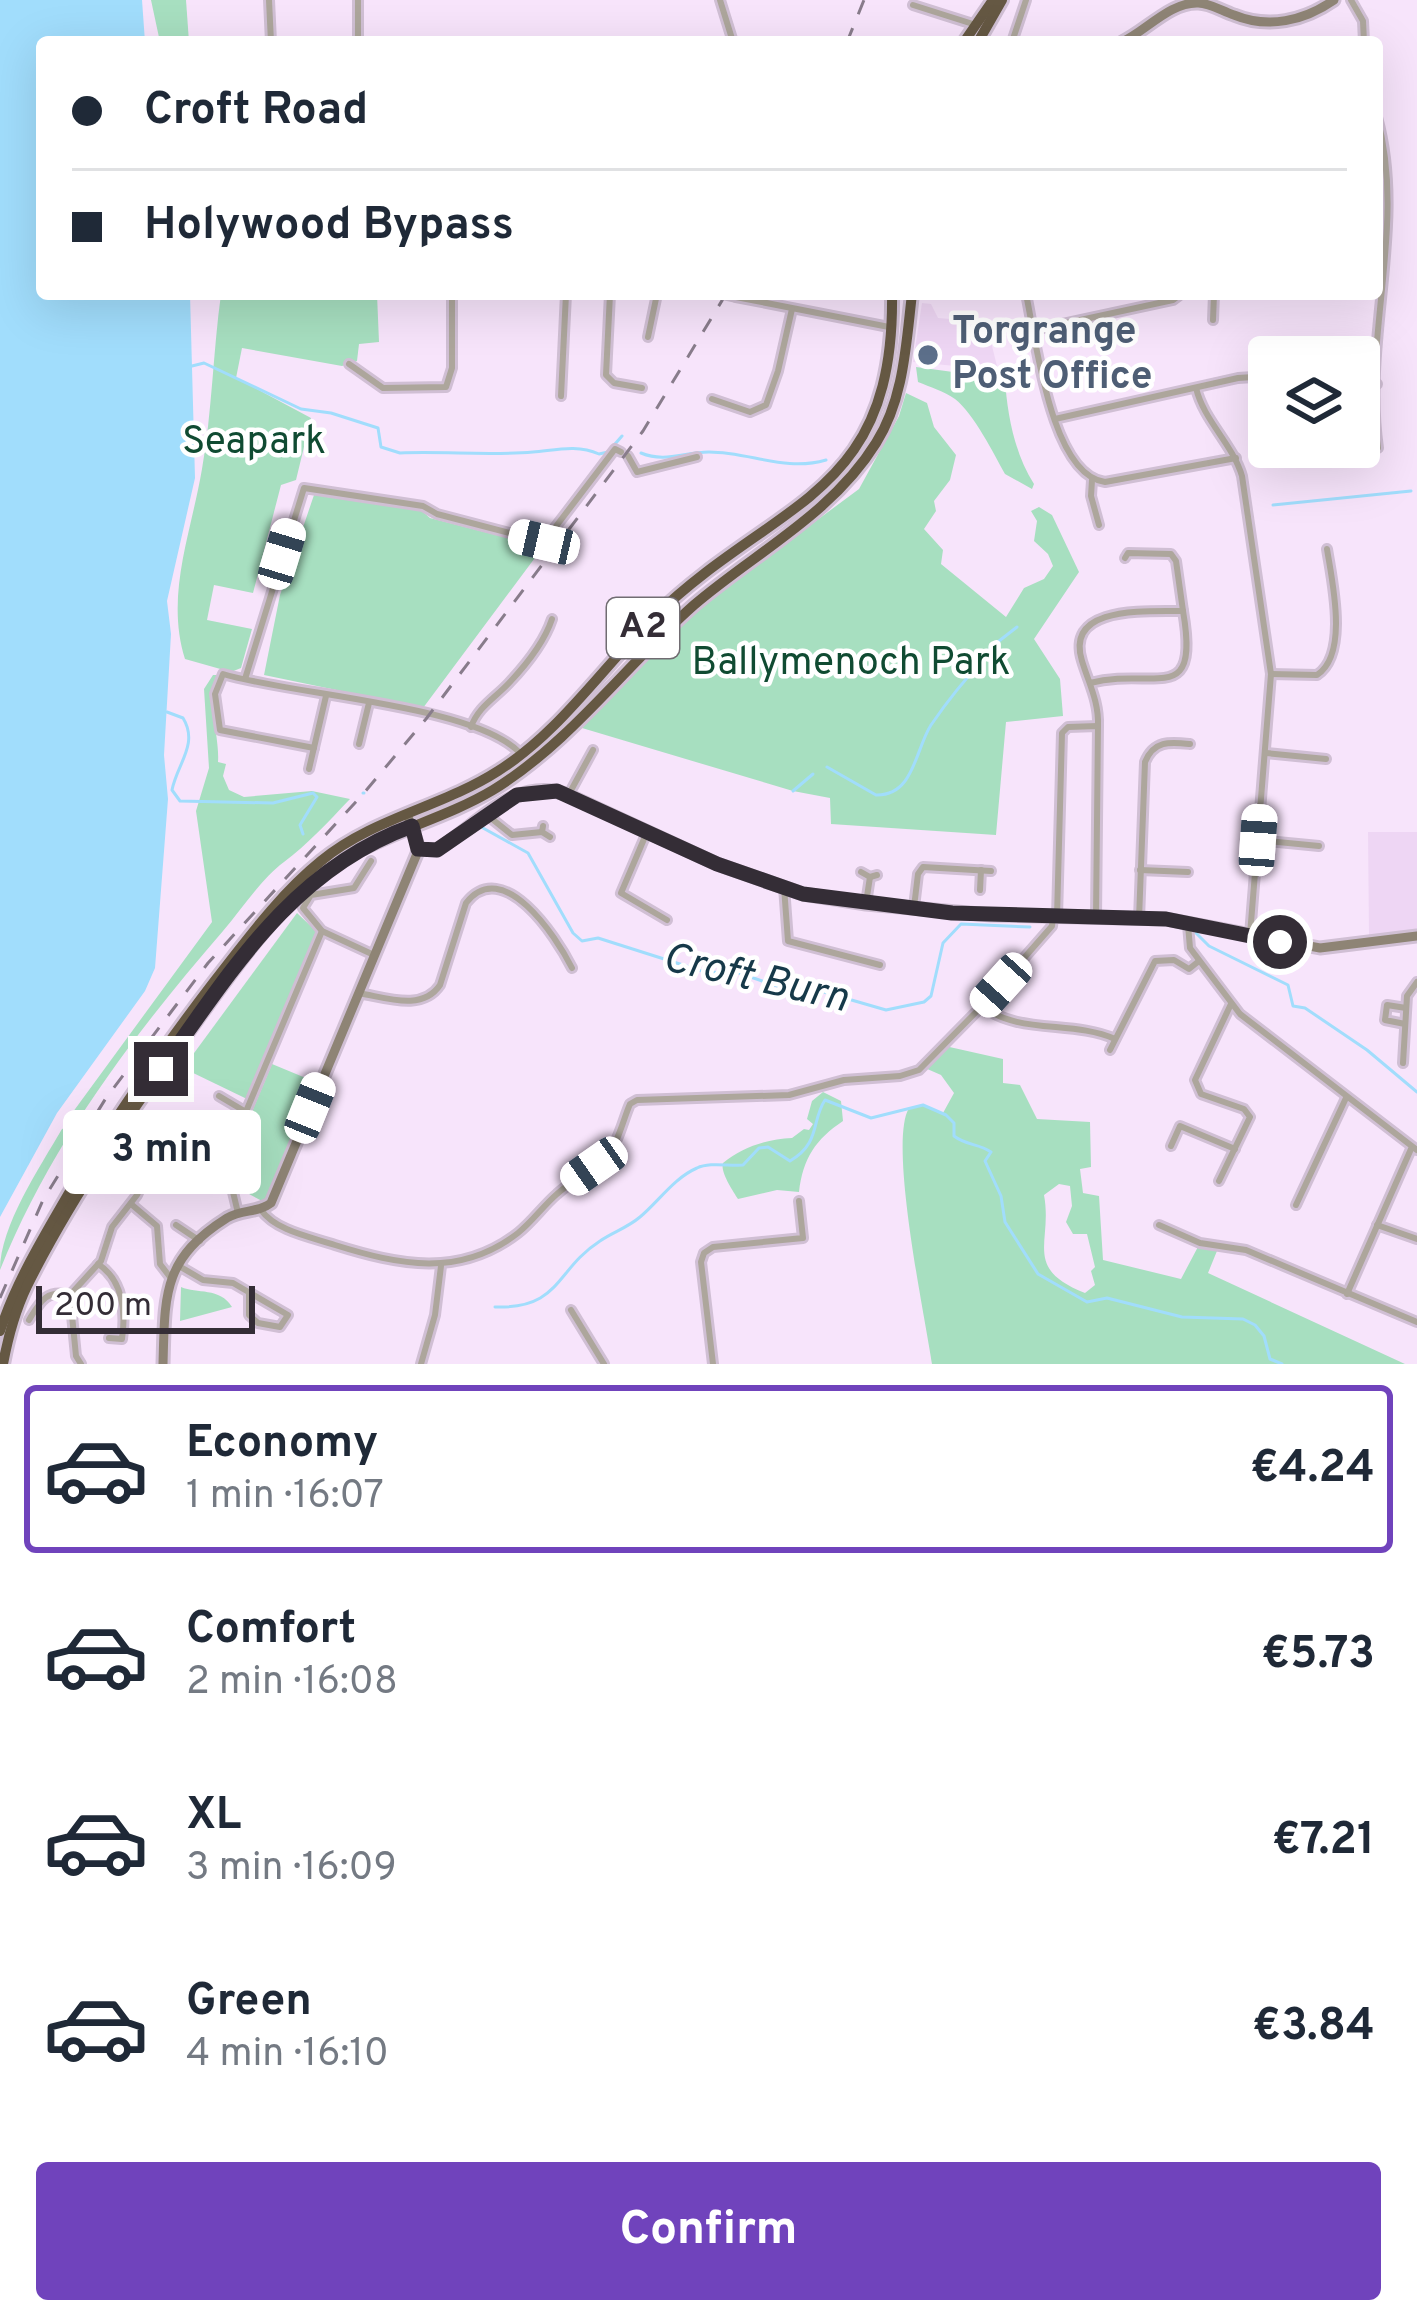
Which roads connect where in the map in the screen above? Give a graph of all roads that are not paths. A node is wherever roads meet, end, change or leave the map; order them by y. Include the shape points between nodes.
1 (269, 0) edge
2 (358, 0) edge
3 (720, 0) edge
4 (998, 0) edge
5 (1026, 0) edge
6 (1334, 0) edge
7 (1351, 0) edge
8 (914, 5) dead end
9 (976, 25) junction
10 (272, 36) edge
11 (358, 36) edge
12 (731, 36) edge
13 (968, 36) edge
14 (981, 36) edge
15 (1014, 36) edge
16 (1132, 36) edge
17 (1364, 36) edge
18 (1383, 157) edge
19 (1383, 278) edge
20 (452, 300) edge
21 (566, 300) edge
22 (610, 300) edge
23 (656, 300) edge
24 (759, 300) edge
25 (892, 300) edge
26 (911, 300) edge
27 (1027, 300) edge
28 (1130, 300) edge
29 (1173, 300) edge
30 (1214, 300) edge
31 (1382, 300) edge
32 (792, 308) junction
33 (1132, 309) junction
34 (1213, 320) dead end
35 (893, 327) junction
36 (1034, 330) junction
37 (1380, 336) edge
38 (648, 337) dead end
39 (349, 364) dead end
40 (1248, 376) edge
41 (642, 388) dead end
42 (1196, 388) junction
43 (561, 396) dead end
44 (712, 399) dead end
45 (1055, 419) junction
46 (697, 457) dead end
47 (849, 458) junction
48 (1236, 458) junction
49 (860, 466) junction
50 (1092, 479) junction
51 (1099, 525) dead end
52 (1328, 549) dead end
53 (1125, 559) dead end
54 (1183, 611) junction
55 (553, 624) dead end
56 (1271, 674) junction
57 (244, 679) junction
58 (1090, 683) junction
59 (326, 695) junction
60 (369, 703) junction
61 (1099, 726) junction
62 (471, 727) junction
63 (359, 744) dead end
64 (1190, 744) dead end
65 (314, 748) junction
66 (593, 750) dead end
67 (1265, 753) junction
68 (1326, 759) dead end
69 (525, 760) junction
70 (310, 769) dead end
71 (568, 795) junction
72 (486, 814) junction
73 (410, 820) junction
74 (545, 832) dead end
75 (646, 832) junction
76 (1258, 840) junction
77 (1319, 845) dead end
78 (418, 849) junction
79 (370, 861) dead end
80 (1140, 870) junction
81 (861, 872) dead end
82 (1189, 872) dead end
83 (784, 887) junction
84 (980, 890) dead end
85 (866, 904) junction
86 (914, 910) junction
87 (1055, 917) junction
88 (1096, 919) junction
89 (1138, 919) junction
90 (668, 920) dead end
91 (1189, 921) junction
92 (322, 931) junction
93 (1250, 935) junction
94 (1417, 936) edge
95 (374, 956) junction
96 (1199, 961) junction
97 (880, 965) dead end
98 (572, 968) dead end
99 (1417, 982) edge
100 (358, 992) junction
101 (1232, 1004) junction
102 (982, 1006) junction
103 (1406, 1007) junction
104 (1405, 1024) junction
105 (1115, 1040) junction
106 (1110, 1050) dead end
107 (1403, 1063) dead end
108 (219, 1096) dead end
109 (1346, 1098) junction
110 (246, 1112) junction
111 (152, 1145) dead end
112 (1171, 1146) dead end
113 (1236, 1149) junction
114 (1414, 1149) edge
115 (1219, 1181) dead end
116 (799, 1202) dead end
117 (131, 1204) junction
118 (1296, 1205) dead end
119 (261, 1210) junction
120 (238, 1213) junction
121 (176, 1225) dead end
122 (1159, 1225) dead end
123 (1377, 1225) junction
124 (1417, 1239) edge
125 (200, 1241) junction
126 (98, 1264) junction
127 (178, 1265) junction
128 (441, 1266) junction
129 (170, 1277) junction
130 (249, 1293) junction
131 (70, 1294) junction
132 (1346, 1294) junction
133 (571, 1310) dead end
134 (29, 1320) dead end
135 (1417, 1322) edge
136 (0, 1331) edge
137 (109, 1338) dead end
138 (3, 1364) edge
139 (81, 1364) edge
140 (164, 1364) edge
141 (421, 1364) edge
142 (604, 1364) edge
143 (713, 1364) edge

1 - 10 street
2 - 11 street
3 - 12 street
4 - 9 highway
4 - 14 highway
5 - 15 street
6 - 16 street via 1266,23 1188,4
7 - 17 street
8 - 9 street
9 - 13 highway
18 - 19 street
20 - 39 street via 446,387 383,388
21 - 43 street
22 - 41 street via 607,377
23 - 38 street
24 - 32 street
25 - 35 highway, A2
26 - 49 highway, A2 via 897,396
27 - 36 street
28 - 33 street
29 - 33 street
30 - 34 street
31 - 37 street
32 - 35 street
32 - 44 street via 766,405 746,412
33 - 36 street
35 - 47 highway, A2 via 880,400
36 - 45 street
40 - 42 street
42 - 45 street
42 - 48 street
45 - 50 street via 1065,449
46 - 57 street via 637,472 615,449 544,542 423,506 304,488
47 - 49 highway
47 - 69 highway, A2 via 796,509 655,616
48 - 50 street
48 - 56 street
49 - 69 highway, A2
50 - 51 street
52 - 56 street via 1337,621 1328,665 1317,675
53 - 54 street via 1171,554
54 - 58 street via 1190,653 1180,671
54 - 58 street via 1093,622 1080,652
55 - 62 street
56 - 67 street
57 - 59 street
57 - 65 street via 224,674 215,694 220,730
58 - 61 street
59 - 60 street
59 - 65 street
60 - 62 street
60 - 63 street
61 - 87 street via 1063,731
61 - 88 street
62 - 69 street via 502,737
64 - 80 street via 1162,743 1147,758
65 - 70 street
66 - 71 street
67 - 68 street
67 - 76 street
69 - 73 highway, A2 via 463,806
71 - 72 street via 526,792
71 - 75 street
72 - 74 street via 512,835
72 - 78 street via 437,850
73 - 78 street
73 - 136 highway, A2 via 368,830 322,859 240,948 89,1161 18,1283
73 - 138 highway, A2 via 313,880 220,988 142,1096 49,1249 13,1322
75 - 83 street
75 - 90 street via 620,893
76 - 77 street
76 - 93 street
78 - 95 street
79 - 92 street via 349,891 306,899 304,912
80 - 82 street
80 - 89 street
81 - 85 street via 874,876
83 - 85 street
83 - 97 street via 788,941
84 - 86 street via 986,871 923,867
85 - 86 street
86 - 87 street
87 - 88 street
87 - 102 street
88 - 89 street
89 - 91 street
91 - 93 street
91 - 96 street via 1187,940
92 - 95 street
92 - 110 street
93 - 94 street via 1320,948
95 - 100 street
96 - 101 street
96 - 105 street via 1189,969 1155,961
98 - 100 street via 531,912 489,888 466,903 435,994 414,1001
99 - 103 street
100 - 119 street via 272,1203
101 - 109 street
101 - 113 street via 1195,1083 1202,1094 1249,1114
102 - 105 street via 1011,1022
102 - 128 street via 920,1070 901,1076 789,1095 637,1100 612,1150 520,1231
103 - 104 street
103 - 104 street via 1387,1005 1384,1020
104 - 107 street
105 - 106 street
108 - 110 street
109 - 114 street
109 - 118 street
110 - 120 street via 228,1169
111 - 117 street
112 - 113 street via 1180,1126
113 - 115 street
114 - 123 street
116 - 143 street via 802,1238 704,1253
117 - 126 street
117 - 129 street via 157,1226 160,1264
119 - 120 street
119 - 128 street via 278,1224 375,1258
120 - 125 street
121 - 125 street
122 - 132 street via 1246,1250
123 - 124 street
123 - 132 street
125 - 127 street
126 - 131 street
126 - 137 street via 115,1278 124,1319 122,1339
127 - 129 street
127 - 130 street
128 - 141 street
129 - 140 street
130 - 130 street via 288,1315 280,1327 249,1315
131 - 134 street via 46,1296
131 - 139 street
132 - 135 street
133 - 142 street

